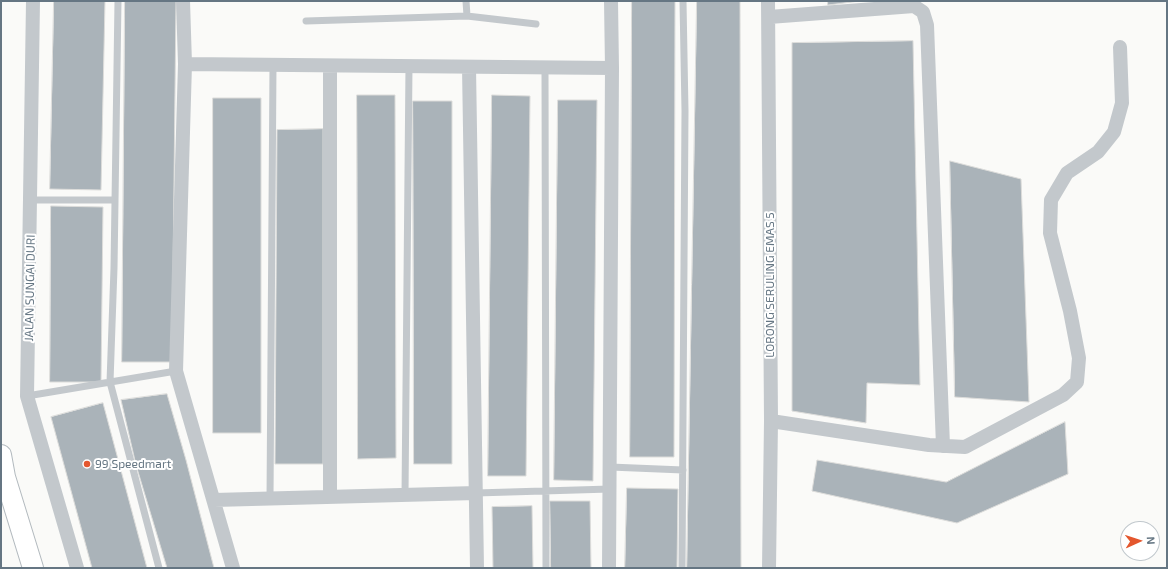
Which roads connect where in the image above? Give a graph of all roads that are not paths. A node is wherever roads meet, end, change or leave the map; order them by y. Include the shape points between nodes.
1 (33, 1) edge
2 (118, 1) edge
3 (183, 1) edge
4 (466, 1) edge
5 (611, 1) edge
6 (683, 1) edge
7 (768, 1) edge
8 (467, 16) junction
9 (769, 17) junction
10 (306, 22) dead end
11 (536, 24) dead end
12 (1120, 47) dead end
13 (185, 64) junction
14 (273, 65) junction
15 (330, 66) junction
16 (409, 66) junction
17 (469, 67) junction
18 (545, 68) junction
19 (612, 68) junction
20 (31, 200) junction
21 (115, 200) junction
22 (176, 371) junction
23 (110, 382) junction
24 (27, 396) junction
25 (771, 421) junction
26 (943, 446) junction
27 (1, 455) edge
28 (610, 467) junction
29 (683, 470) junction
30 (610, 490) junction
31 (546, 491) junction
32 (476, 493) junction
33 (405, 495) junction
34 (330, 497) junction
35 (270, 499) junction
36 (214, 500) junction
37 (33, 568) edge
38 (77, 568) edge
39 (159, 568) edge
40 (233, 568) edge
41 (477, 568) edge
42 (546, 568) edge
43 (609, 568) edge
44 (682, 568) edge
45 (769, 568) edge

1 - 20 street, JALAN SUNGAI DURI
2 - 21 lane
3 - 13 street
4 - 8 lane
5 - 19 street
6 - 29 lane
7 - 9 street, LORONG SERULING EMAS 5
8 - 10 lane
8 - 11 lane
9 - 25 street, LORONG SERULING EMAS 5
9 - 26 street via 914,6 923,12 927,25
12 - 26 street via 1122,103 1114,132 1098,152 1067,173 1051,200 1050,233 1080,358 1077,382 1063,395 965,447
13 - 14 street
13 - 22 street
14 - 15 street
14 - 35 lane
15 - 16 street
15 - 34 street
16 - 17 street
16 - 33 lane
17 - 18 street
17 - 32 street
18 - 19 street
18 - 31 lane
19 - 28 street
20 - 21 lane
20 - 24 street, JALAN SUNGAI DURI
21 - 23 lane
22 - 23 lane
22 - 36 street
23 - 24 lane
23 - 39 lane
24 - 38 street, JALAN SUNGAI DURI
25 - 26 street
25 - 45 street, LORONG SERULING EMAS 5
27 - 37 main road
28 - 29 lane
28 - 30 street
29 - 44 lane
30 - 31 lane
30 - 43 street
31 - 32 lane
31 - 42 lane
32 - 33 street
32 - 41 street
33 - 34 street
34 - 35 street
35 - 36 street
36 - 40 street

